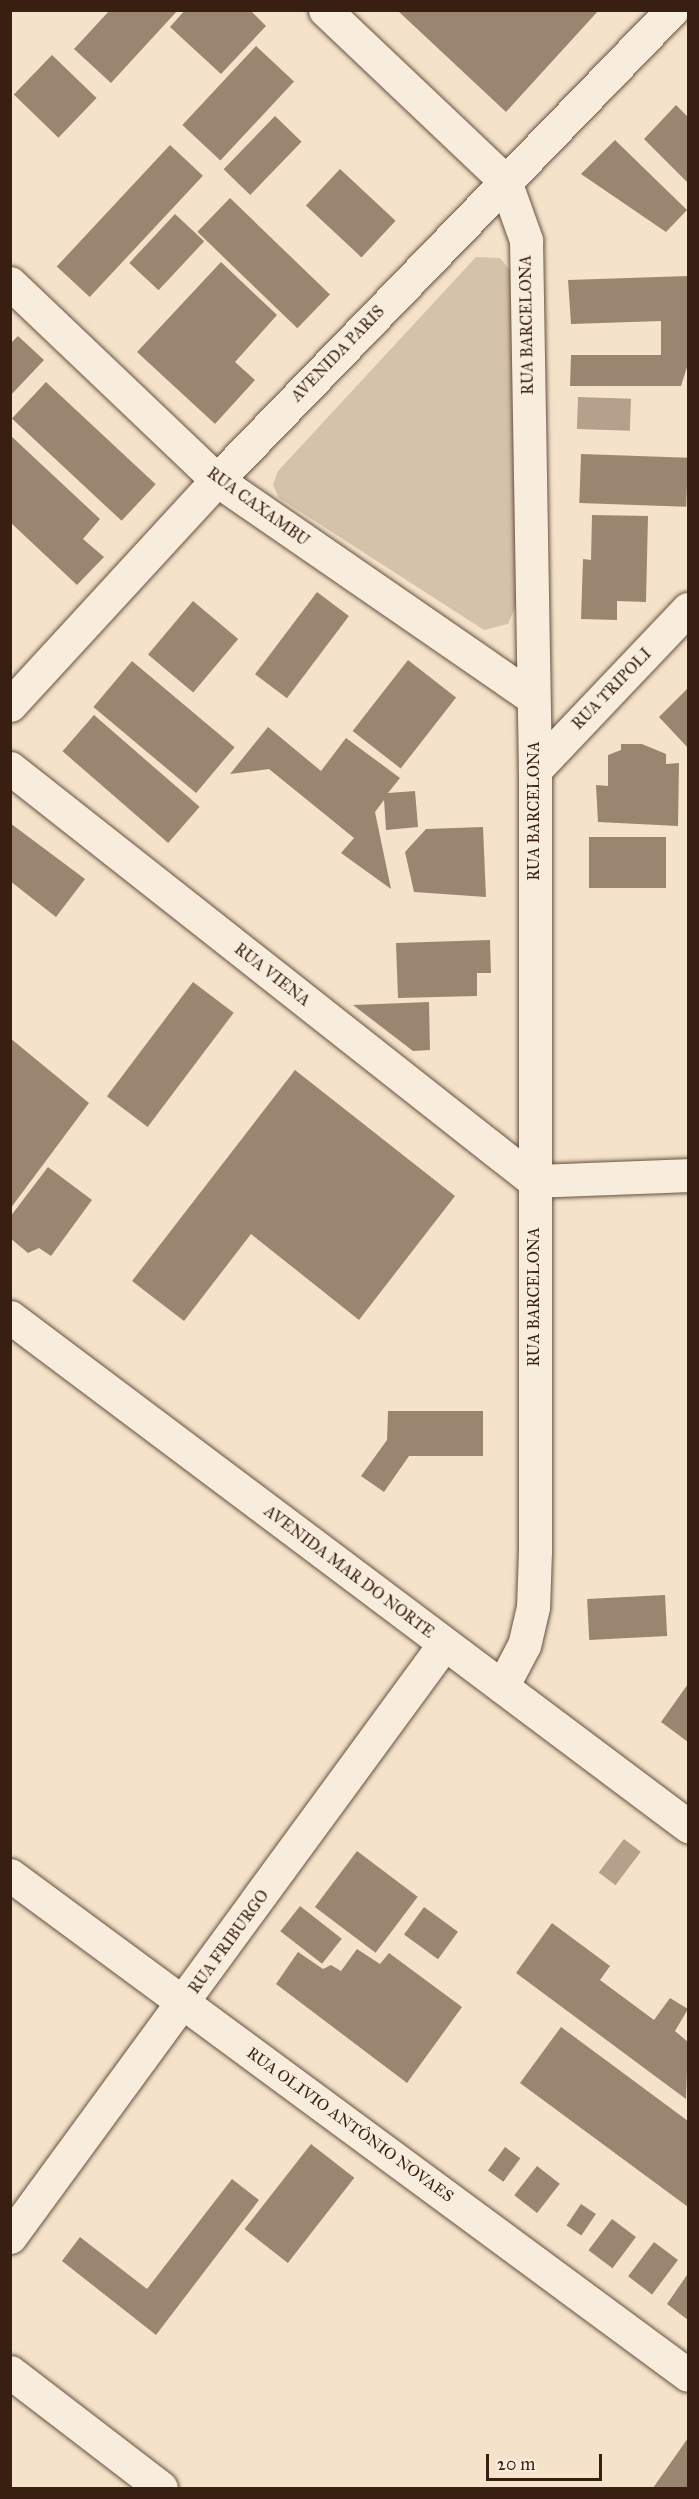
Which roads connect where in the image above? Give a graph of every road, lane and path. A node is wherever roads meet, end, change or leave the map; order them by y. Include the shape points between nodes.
1 (325, 10) edge
2 (672, 10) edge
3 (505, 181) junction
4 (10, 284) edge
5 (216, 480) junction
6 (688, 609) edge
7 (532, 697) junction
8 (10, 705) edge
9 (10, 768) edge
10 (535, 770) junction
11 (688, 1175) edge
12 (534, 1182) junction
13 (10, 1317) edge
14 (444, 1644) junction
15 (502, 1687) junction
16 (688, 1826) edge
17 (10, 1875) edge
18 (185, 2004) junction
19 (10, 2237) edge
20 (10, 2372) edge
21 (688, 2375) edge
22 (161, 2488) edge

1 - 3 street, RUA BARCELONA
2 - 3 street, AVENIDA PARIS
3 - 5 street, AVENIDA PARIS
3 - 7 street, RUA BARCELONA via 526,240
4 - 5 street, RUA CAXAMBU
5 - 7 street, RUA CAXAMBU
5 - 8 street, AVENIDA PARIS
6 - 10 street, RUA TRIPOLI
7 - 10 street, RUA BARCELONA
9 - 12 street, RUA VIENA
10 - 12 street, RUA BARCELONA
11 - 12 street
12 - 15 street, RUA BARCELONA via 533,1607 524,1645
13 - 14 street, AVENIDA MAR DO NORTE
14 - 15 street, AVENIDA MAR DO NORTE
14 - 18 street, RUA FRIBURGO
15 - 16 street, AVENIDA MAR DO NORTE
17 - 18 street, RUA OLIVIO ANTÔNIO NOVAES
18 - 19 street, RUA FRIBURGO
18 - 21 street, RUA OLIVIO ANTÔNIO NOVAES
20 - 22 street

